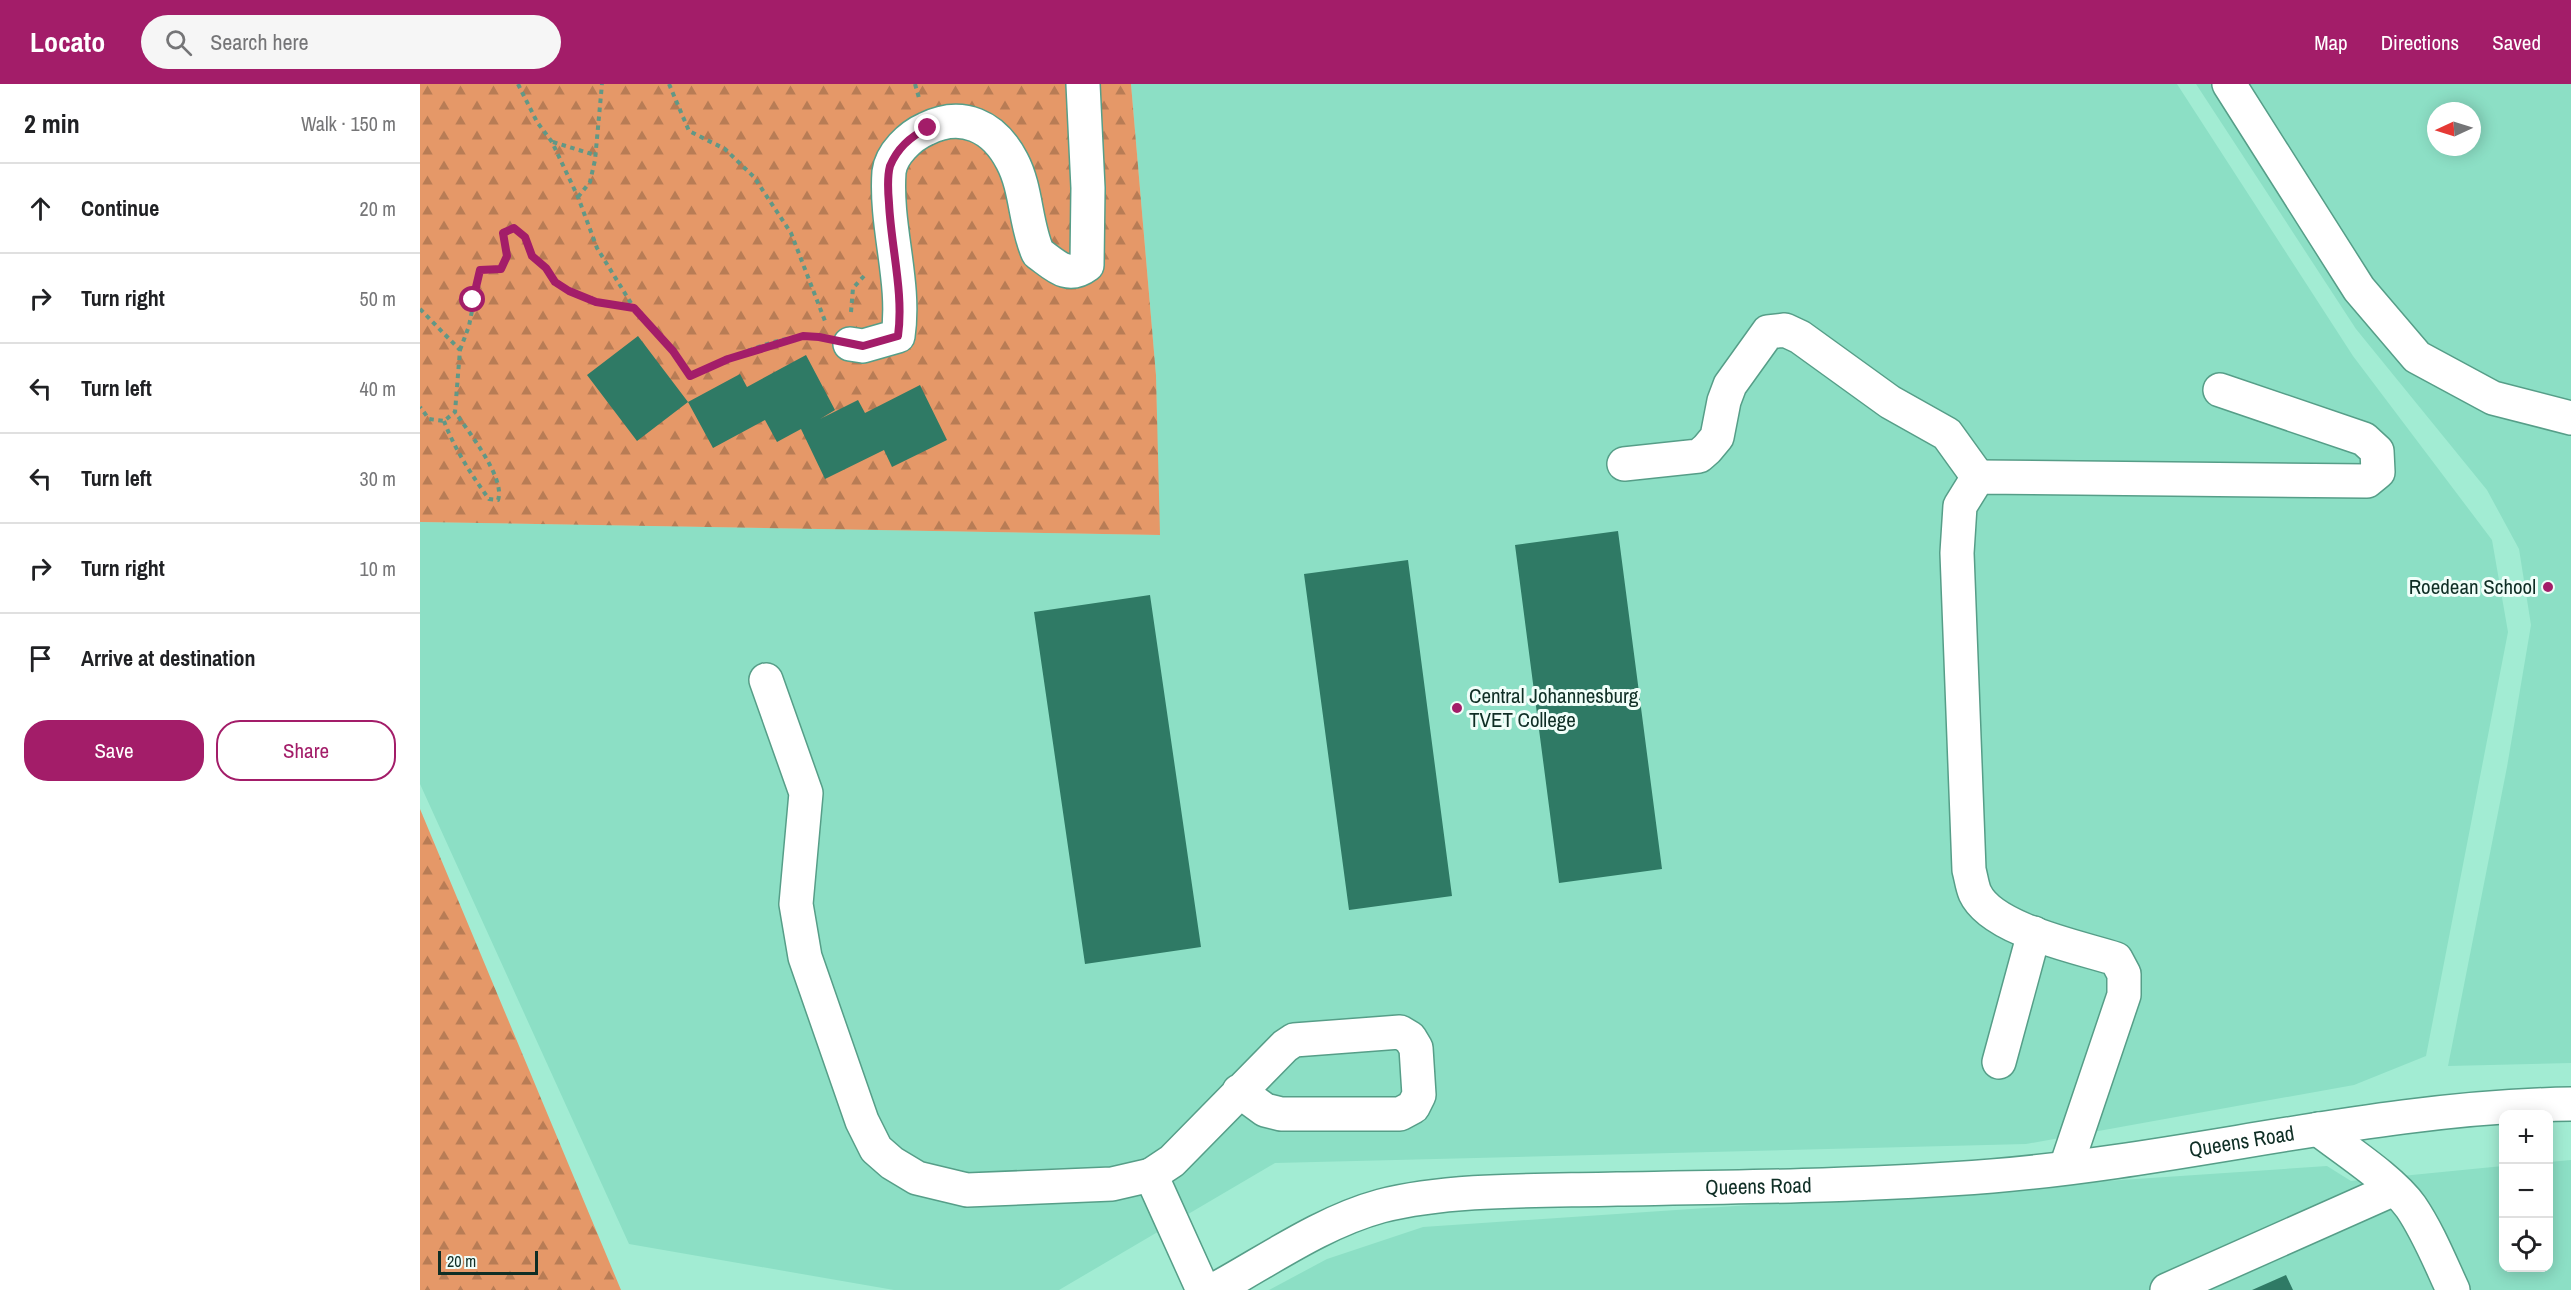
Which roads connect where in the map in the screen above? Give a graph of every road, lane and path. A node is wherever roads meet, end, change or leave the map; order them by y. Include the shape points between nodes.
1 (518, 84) edge
2 (602, 84) edge
3 (669, 84) edge
4 (1083, 84) edge
5 (2229, 84) edge
6 (552, 142) junction
7 (595, 155) junction
8 (578, 197) junction
9 (634, 308) junction
10 (420, 309) edge
11 (841, 343) junction
12 (460, 350) junction
13 (2220, 390) dead end
14 (420, 407) edge
15 (455, 412) junction
16 (2571, 418) edge
17 (444, 421) junction
18 (1624, 464) dead end
19 (1978, 477) junction
20 (766, 680) dead end
21 (2034, 933) junction
22 (1999, 1062) dead end
23 (1239, 1091) junction
24 (2571, 1104) edge
25 (2318, 1129) junction
26 (2066, 1167) junction
27 (1151, 1175) junction
28 (2394, 1190) junction
29 (1203, 1290) edge
30 (1214, 1290) edge
31 (2167, 1290) edge
32 (2453, 1290) edge

1 - 6 path
2 - 7 path
3 - 11 path via 689,131 725,149 754,177 791,233
4 - 11 street via 1087,265 1077,273 1066,273 1038,254 1013,162 1000,144 966,120 936,123 907,141 889,169 898,336 863,346
5 - 16 street via 2359,289 2416,357 2493,398
6 - 7 path
6 - 8 path
7 - 8 path via 590,182
8 - 9 path via 597,248
9 - 11 path via 690,376 784,341 812,336
9 - 12 path via 596,302 555,282 532,256 525,237 514,228 503,233 507,256 501,269 480,270
10 - 12 path
12 - 15 path
13 - 19 street via 2364,439 2377,451 2378,472 2367,481
14 - 17 path via 429,419
15 - 17 path
15 - 17 path via 490,464 501,493 498,500 489,499 479,486
18 - 19 street via 1698,456 1707,449 1717,438 1730,385 1768,332 1785,330 1890,402 1947,434
19 - 21 street via 1960,506 1957,553 1970,870 1975,894 1996,916
20 - 27 street via 806,793 796,904 805,957 862,1121 876,1149 917,1178 967,1190 1103,1185
21 - 22 street
21 - 26 street via 2116,959 2124,974 2124,994
23 - 23 street via 1294,1040 1400,1032 1416,1048 1419,1095 1413,1107 1400,1114 1281,1114 1265,1110
23 - 27 street via 1172,1161
24 - 25 street, Queens Road via 2442,1113
25 - 26 street, Queens Road
25 - 28 street
26 - 30 street, Queens Road via 1994,1176 1829,1185 1548,1191 1408,1200 1327,1228
27 - 29 street
28 - 31 street
28 - 32 street via 2410,1206 2430,1239

